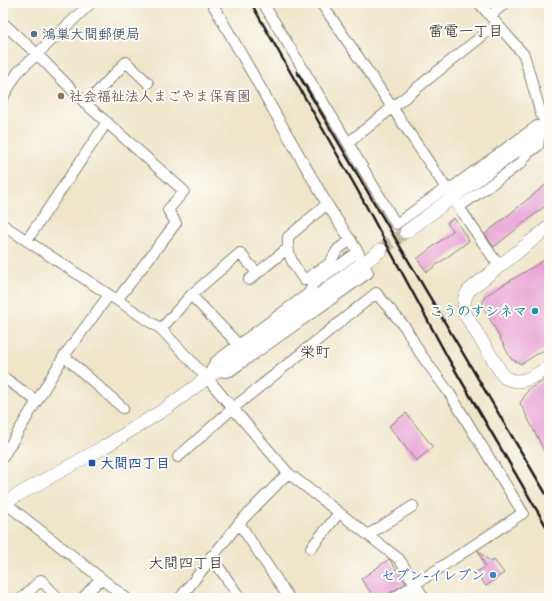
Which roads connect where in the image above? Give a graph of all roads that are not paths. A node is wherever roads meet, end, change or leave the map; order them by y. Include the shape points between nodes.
1 (91, 3) edge
2 (212, 3) edge
3 (263, 3) edge
4 (321, 3) edge
5 (479, 3) edge
6 (505, 3) edge
7 (490, 16) junction
8 (3, 23) edge
9 (497, 24) junction
10 (37, 54) junction
11 (148, 83) dead end
12 (3, 98) edge
13 (86, 104) junction
14 (393, 107) junction
15 (107, 122) junction
16 (546, 129) edge
17 (348, 143) junction
18 (451, 196) junction
19 (327, 204) junction
20 (3, 225) edge
21 (549, 227) edge
22 (406, 232) tunnel mouth
23 (27, 240) junction
24 (351, 240) junction
25 (288, 248) junction
26 (381, 250) tunnel mouth
27 (364, 263) junction
28 (499, 266) junction
29 (257, 273) junction
30 (249, 280) dead end
31 (191, 295) junction
32 (113, 298) junction
33 (160, 329) junction
34 (238, 344) junction
35 (64, 356) junction
36 (549, 367) edge
37 (3, 377) edge
38 (207, 378) junction
39 (37, 401) junction
40 (123, 408) dead end
41 (232, 409) junction
42 (3, 457) edge
43 (178, 457) dead end
44 (288, 473) junction
45 (4, 502) edge
46 (413, 506) dead end
47 (339, 513) junction
48 (239, 523) junction
49 (368, 535) junction
50 (312, 548) dead end
51 (211, 556) junction
52 (101, 578) junction
53 (415, 584) junction
54 (22, 598) edge
55 (58, 598) edge
56 (83, 598) edge
57 (126, 598) edge
58 (180, 598) edge
59 (240, 598) edge
60 (289, 598) edge
61 (394, 598) edge
62 (424, 598) edge

1 - 10 street
2 - 19 street
3 - 17 street
4 - 14 street
5 - 7 street
6 - 7 street
7 - 9 street
8 - 10 street
9 - 14 street
9 - 16 street via 524,55
10 - 12 street via 18,72
10 - 13 street
11 - 13 street via 126,62
13 - 15 street
14 - 17 street
14 - 18 street
15 - 23 street
15 - 32 street via 184,192 168,210 176,223
16 - 18 street
17 - 18 street via 396,224
18 - 22 street
18 - 28 street
19 - 24 street
19 - 25 street via 288,237
20 - 23 street
21 - 28 street
23 - 32 street
24 - 25 street via 338,249 329,264 304,280 290,261
24 - 27 street
25 - 29 street
26 - 27 street
27 - 34 street via 313,284 308,293
27 - 38 street
28 - 36 street via 468,291 464,301 465,314 504,377 513,382 522,382
29 - 30 street
29 - 31 street via 240,253
31 - 33 street
31 - 34 street
32 - 33 street
32 - 35 street
33 - 38 street
34 - 38 street via 215,362
35 - 39 street
35 - 40 street
37 - 39 street
38 - 41 street
38 - 45 street via 140,426
39 - 42 street
41 - 43 street
41 - 44 street
41 - 53 street via 376,293 405,327 420,353 450,394 523,513
44 - 47 street
44 - 48 street
45 - 52 street
46 - 49 street
47 - 49 street
47 - 50 street
48 - 51 street
48 - 60 street
49 - 53 street via 399,558
51 - 58 street
51 - 59 street
52 - 56 street
52 - 57 street
53 - 61 street
53 - 62 street
54 - 55 street via 41,580

